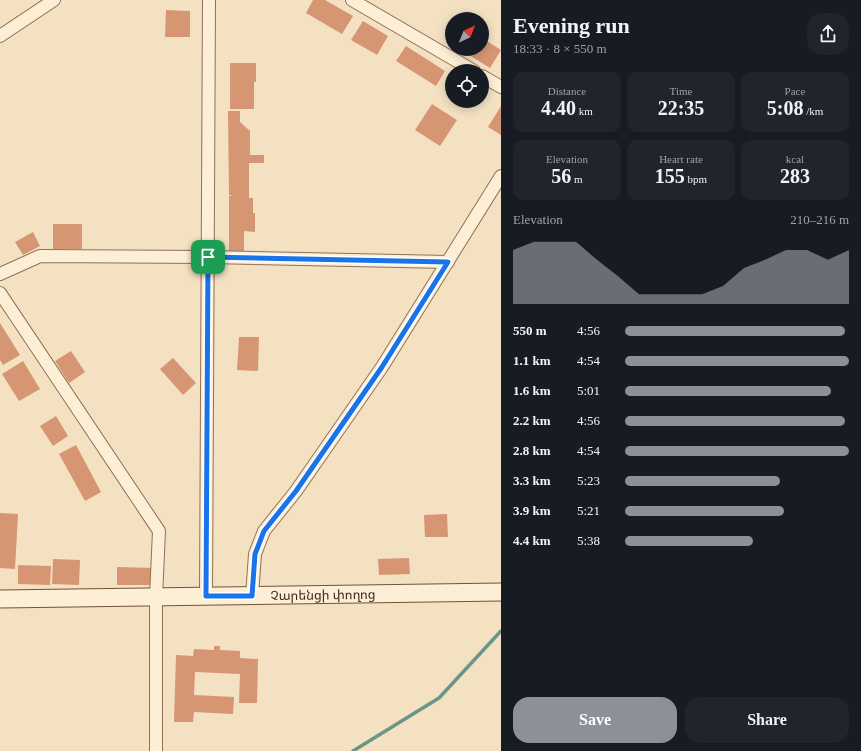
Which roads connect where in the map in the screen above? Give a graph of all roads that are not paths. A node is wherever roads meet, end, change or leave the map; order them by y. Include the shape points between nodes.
1 (54, 0) edge
2 (210, 0) edge
3 (352, 0) edge
4 (0, 36) edge
5 (462, 64) edge
6 (489, 80) edge
7 (501, 87) edge
8 (501, 176) edge
9 (208, 257) junction
10 (448, 262) junction
11 (0, 274) edge
12 (0, 293) edge
13 (501, 592) edge
14 (206, 596) junction
15 (252, 596) junction
16 (156, 597) junction
17 (0, 599) edge
18 (156, 751) edge

1 - 4 street
2 - 9 street
3 - 5 street
6 - 7 street
8 - 10 street
9 - 10 street
9 - 11 street via 40,256
9 - 14 street
10 - 15 street via 382,367 296,491 264,531 255,554
12 - 16 street via 159,531
13 - 15 main road, Չարենցի փողոց
14 - 15 main road, Չարենցի փողոց
14 - 16 main road, Չարենցի փողոց
16 - 17 main road, Չարենցի փողոց
16 - 18 street

